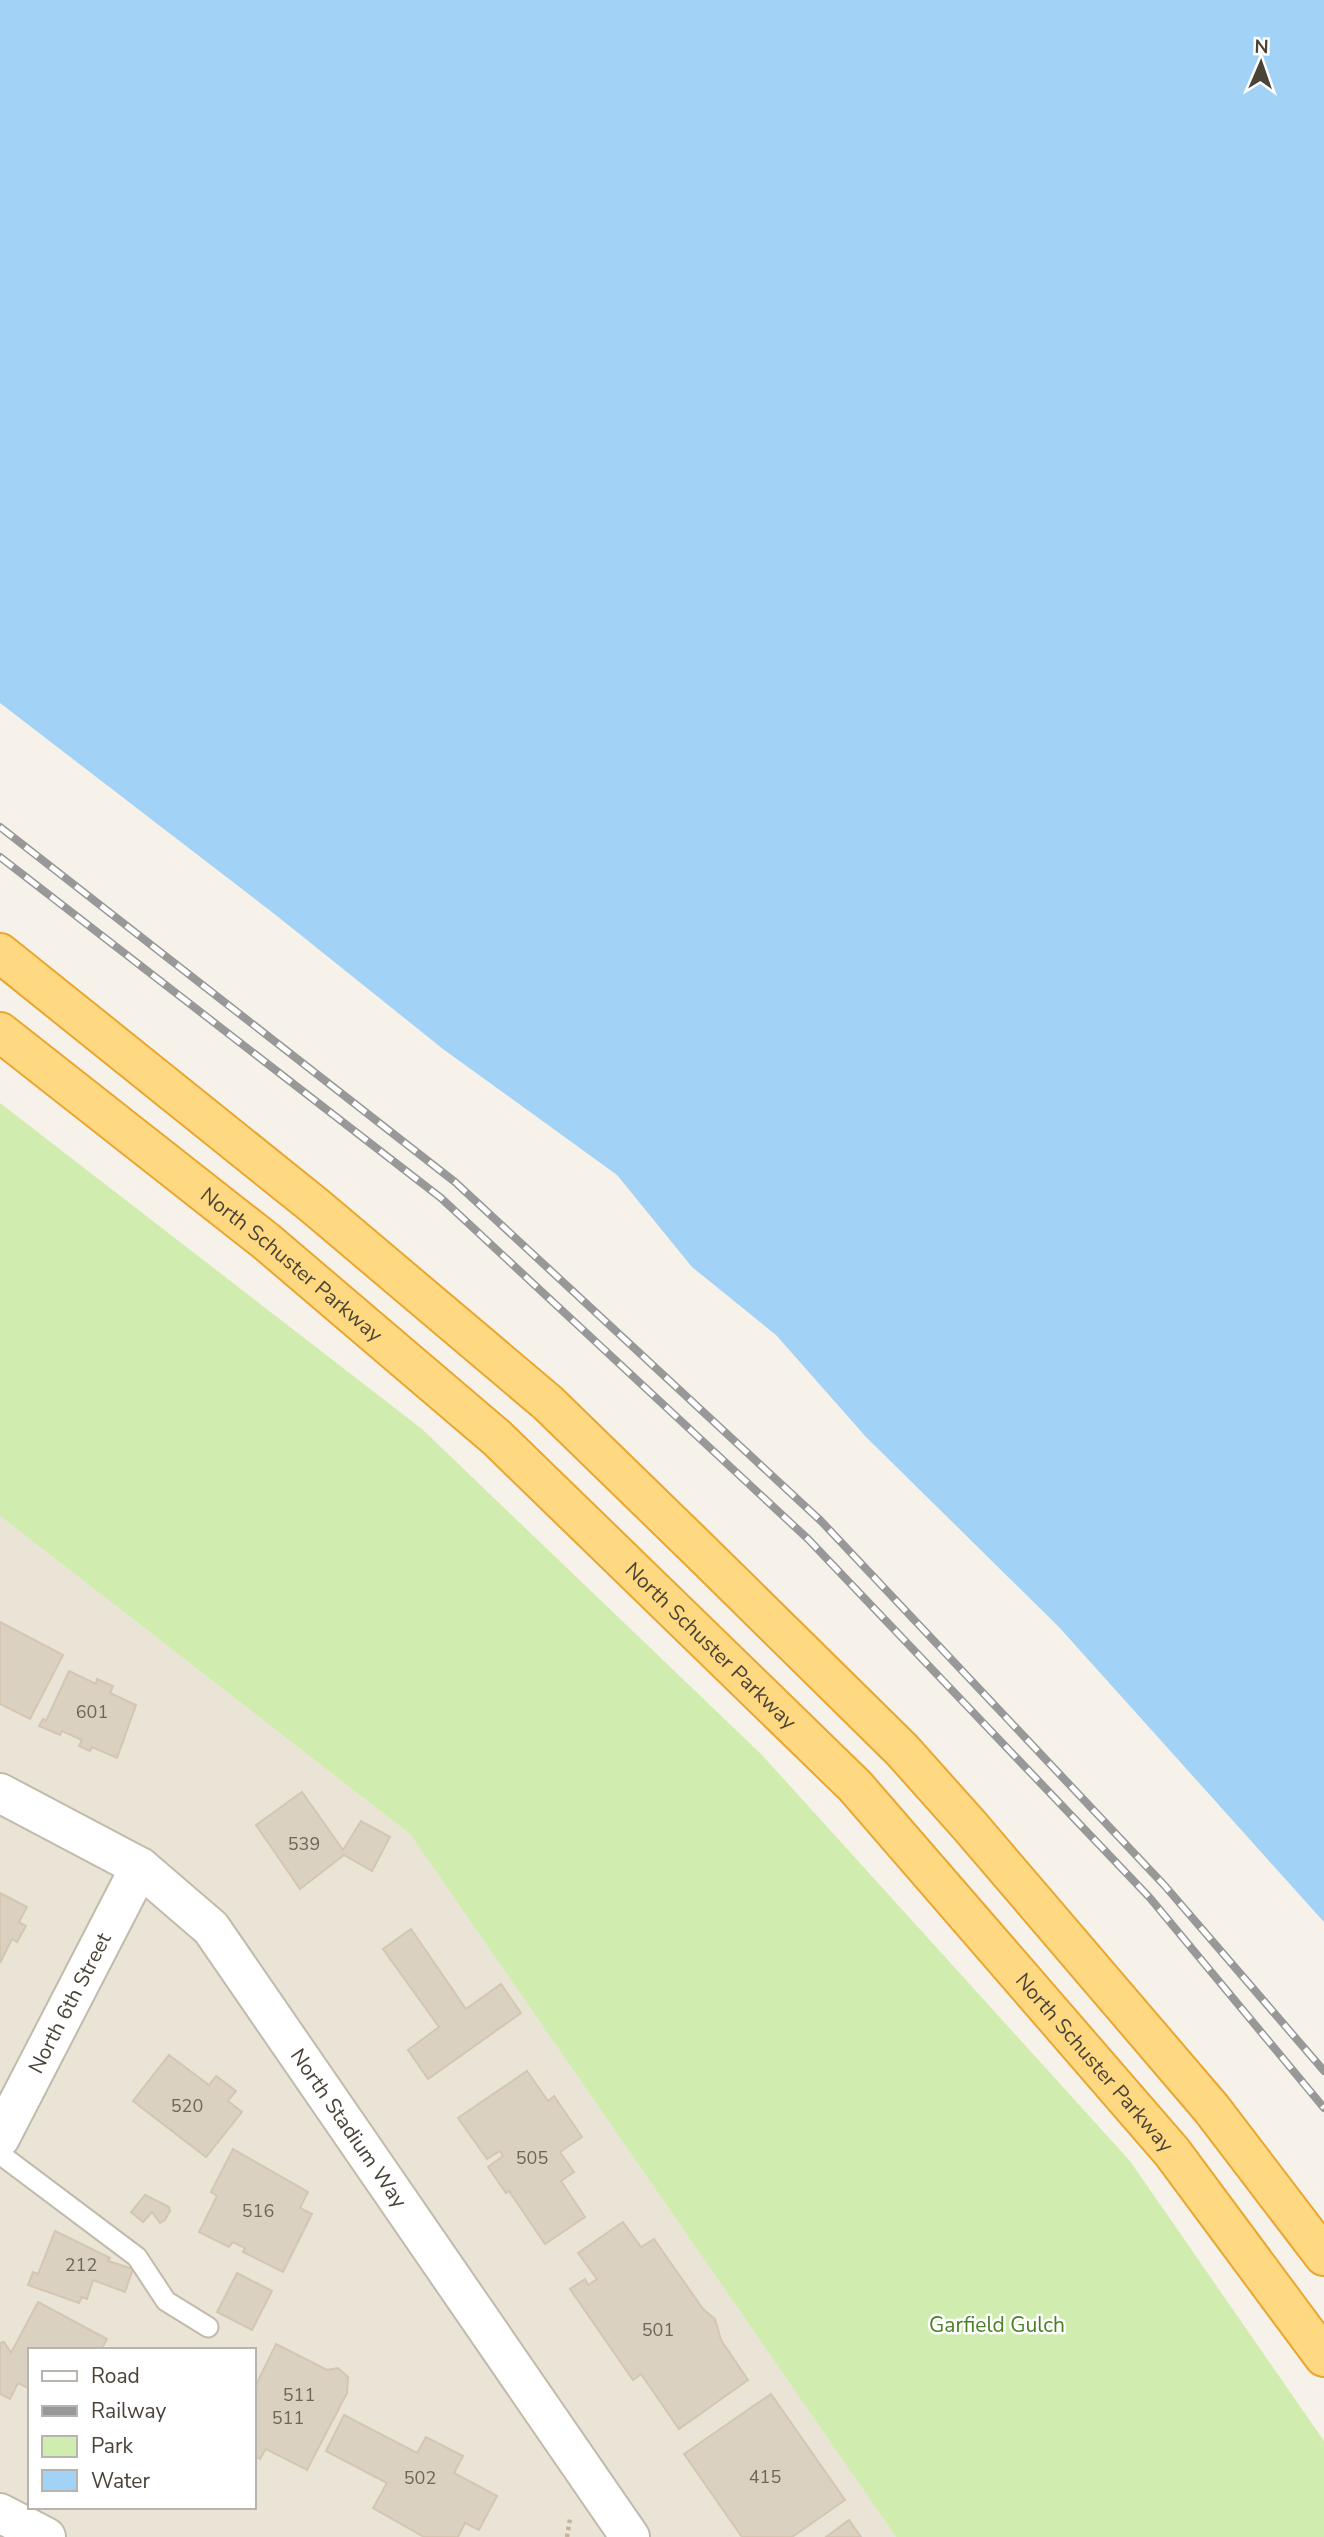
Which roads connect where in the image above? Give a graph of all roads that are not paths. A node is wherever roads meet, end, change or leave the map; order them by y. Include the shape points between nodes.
1 (0, 953) edge
2 (0, 1032) edge
3 (0, 1793) edge
4 (140, 1867) junction
5 (0, 2138) edge
6 (0, 2154) edge
7 (1324, 2256) edge
8 (208, 2327) dead end
9 (1324, 2357) edge
10 (0, 2513) edge
11 (46, 2537) edge
12 (630, 2537) edge

1 - 7 highway via 315,1206 548,1403 699,1550 902,1750 969,1825 1210,2108
2 - 9 highway, North Schuster Parkway via 268,1242 497,1438 855,1786 1172,2152
3 - 4 street, North Stadium Way
4 - 5 street, North 6th Street
4 - 12 street, North Stadium Way via 211,1928
6 - 8 lane via 137,2257 166,2301
10 - 11 street

